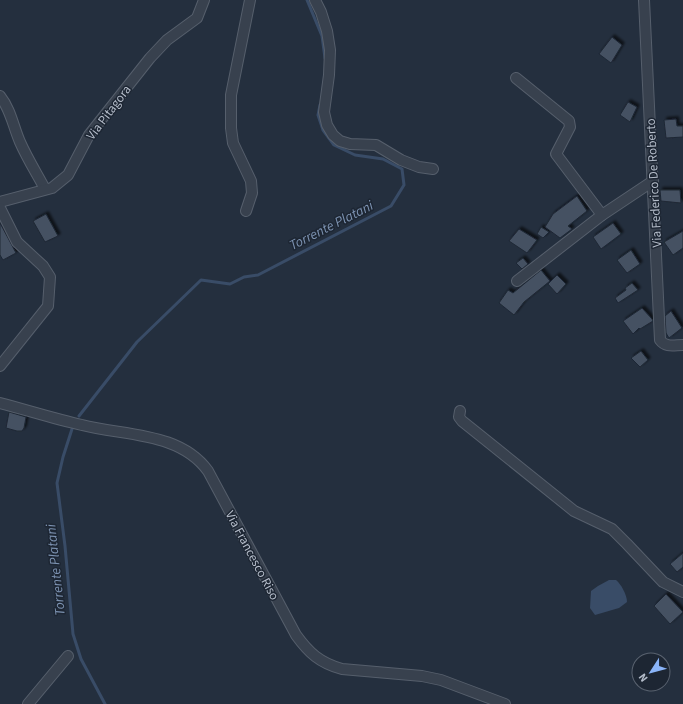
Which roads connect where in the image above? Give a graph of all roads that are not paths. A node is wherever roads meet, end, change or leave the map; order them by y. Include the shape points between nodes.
1 (204, 0) edge
2 (250, 0) edge
3 (315, 0) edge
4 (644, 0) edge
5 (516, 78) dead end
6 (0, 96) edge
7 (433, 169) dead end
8 (653, 181) junction
9 (45, 189) junction
10 (0, 202) edge
11 (0, 208) edge
12 (246, 211) dead end
13 (602, 215) junction
14 (517, 281) dead end
15 (683, 345) edge
16 (0, 366) edge
17 (0, 403) edge
18 (460, 411) dead end
19 (683, 592) edge
20 (68, 656) dead end
21 (28, 704) edge
22 (505, 704) edge

1 - 9 street, Via Pitagora via 197,18 167,40 150,58 94,129 68,174 52,188
2 - 12 street via 231,95 233,143 251,181 252,193
3 - 7 street via 327,31 330,50 324,112 333,135 340,141 376,145 401,160 418,167
4 - 8 street, Via Federico De Roberto
5 - 13 street via 569,121 570,127 556,154
6 - 9 street via 6,103 20,141
8 - 13 street
8 - 15 street, Via Federico De Roberto via 660,340 667,346
9 - 10 street, Via Pitagora
11 - 16 street via 17,242 43,266 50,277 48,306
13 - 14 street
17 - 22 street, Via Francesco Riso via 83,426 162,440 195,456 208,471 296,635 306,649 316,657 342,670 422,676 441,680
18 - 19 street via 459,417 476,433 574,511 612,529 662,582
20 - 21 street

